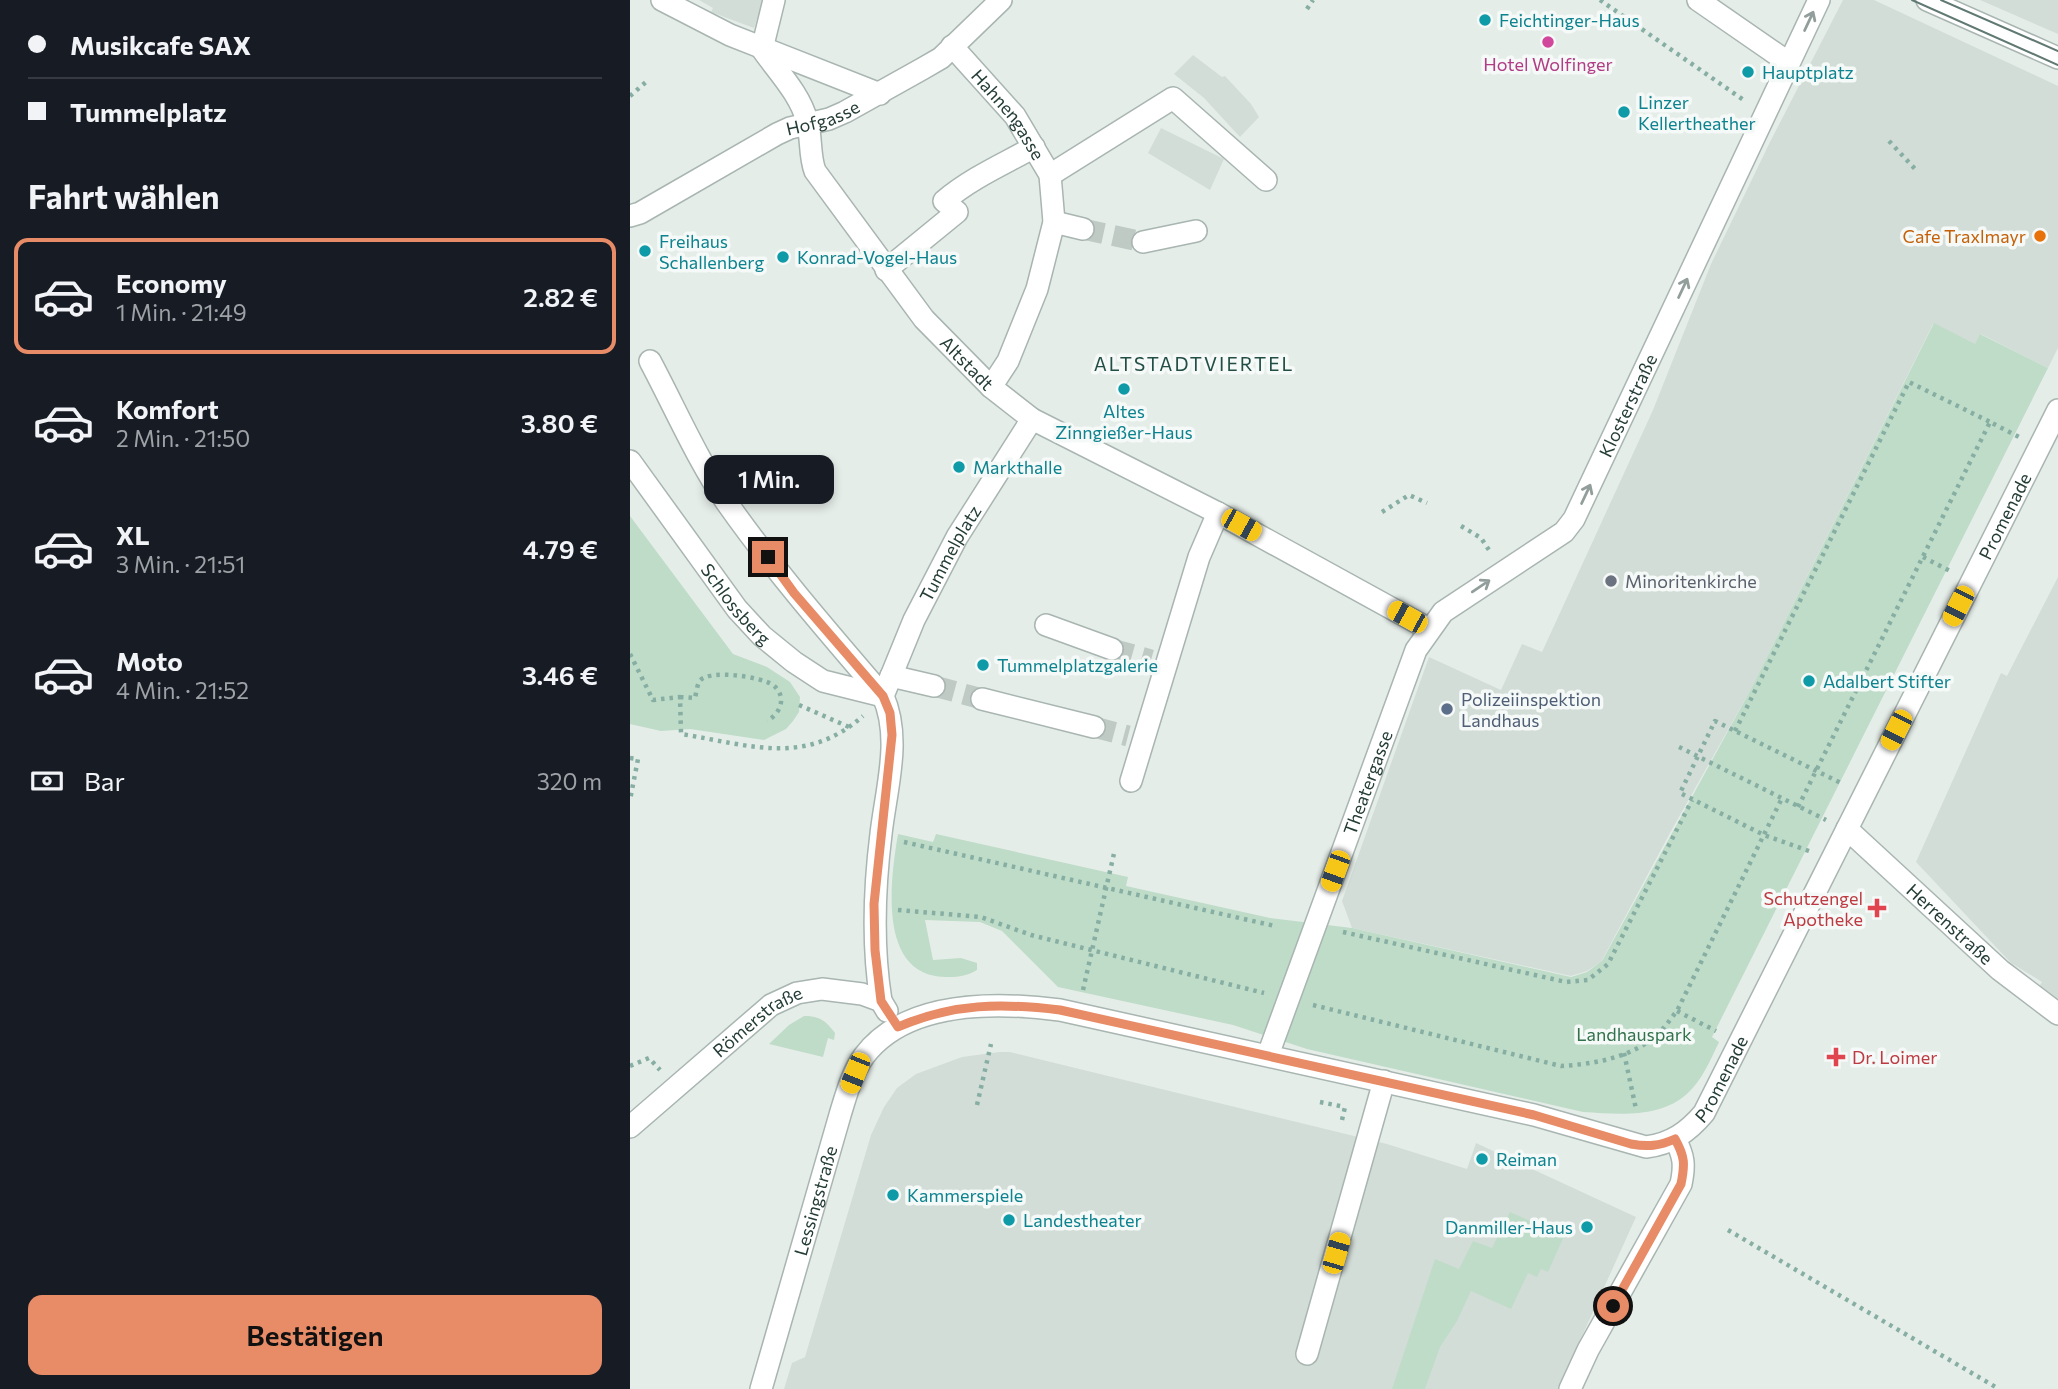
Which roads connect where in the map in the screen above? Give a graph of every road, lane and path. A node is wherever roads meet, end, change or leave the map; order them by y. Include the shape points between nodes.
1 (662, 0) edge
2 (775, 0) edge
3 (1001, 0) edge
4 (1312, 0) edge
5 (1600, 0) edge
6 (1698, 0) edge
7 (1819, 0) edge
8 (1927, 0) edge
9 (1307, 9) dead end
10 (952, 46) junction
11 (762, 49) junction
12 (2058, 58) edge
13 (1789, 63) junction
14 (646, 82) dead end
15 (880, 94) junction
16 (630, 96) edge
17 (1751, 106) dead end
18 (808, 124) junction
19 (1889, 141) dead end
20 (1034, 147) junction
21 (1917, 171) dead end
22 (1050, 175) junction
23 (1266, 180) dead end
24 (630, 216) edge
25 (1054, 222) junction
26 (1083, 229) tunnel mouth
27 (1196, 231) dead end
28 (1143, 242) tunnel mouth
29 (887, 270) junction
30 (650, 361) dead end
31 (991, 387) junction
32 (2058, 410) edge
33 (1032, 419) junction
34 (1990, 422) junction
35 (2020, 437) dead end
36 (630, 461) edge
37 (1427, 503) dead end
38 (1382, 512) dead end
39 (1218, 513) junction
40 (1461, 526) dead end
41 (1923, 557) junction
42 (1496, 561) dead end
43 (1952, 572) dead end
44 (1046, 625) dead end
45 (1429, 629) junction
46 (1112, 649) tunnel mouth
47 (630, 654) edge
48 (891, 676) junction
49 (934, 686) tunnel mouth
50 (883, 696) junction
51 (680, 697) junction
52 (982, 699) tunnel mouth
53 (799, 705) dead end
54 (766, 721) dead end
55 (850, 727) junction
56 (1094, 727) tunnel mouth
57 (1735, 731) junction
58 (1679, 747) dead end
59 (1698, 757) junction
60 (630, 758) edge
61 (1816, 771) junction
62 (1131, 781) dead end
63 (1844, 785) dead end
64 (1782, 798) junction
65 (630, 800) edge
66 (1692, 800) junction
67 (1798, 807) junction
68 (1847, 829) junction
69 (1764, 835) junction
70 (908, 843) dead end
71 (1115, 849) dead end
72 (1810, 851) dead end
73 (1106, 888) junction
74 (887, 909) dead end
75 (1275, 926) dead end
76 (1343, 932) dead end
77 (1092, 950) junction
78 (1082, 995) dead end
79 (1288, 998) junction
80 (881, 1001) junction
81 (1677, 1011) junction
82 (2058, 1014) edge
83 (898, 1027) junction
84 (1720, 1033) dead end
85 (991, 1044) dead end
86 (1624, 1053) junction
87 (1268, 1055) junction
88 (654, 1064) dead end
89 (630, 1066) edge
90 (1384, 1081) junction
91 (1320, 1102) dead end
92 (977, 1105) dead end
93 (1636, 1109) dead end
94 (1342, 1120) dead end
95 (630, 1127) edge
96 (1675, 1139) junction
97 (1728, 1230) dead end
98 (1307, 1354) dead end
99 (761, 1389) edge
100 (1570, 1389) edge
101 (1999, 1389) edge

1 - 11 street
2 - 11 street
3 - 10 street, Hofgasse
4 - 9 path
5 - 17 path
6 - 13 street
13 -> 7 street
8 - 12 street
10 - 15 street, Hofgasse via 941,58
10 - 20 street, Hahnengasse via 1015,116
11 - 15 street
11 - 18 street, Altstadt via 800,103
45 -> 13 street, Klosterstraße via 1443,612 1564,532 1574,519
14 - 16 path
15 - 18 street, Hofgasse
18 - 24 street, Hofgasse via 777,134
18 - 29 street, Altstadt via 816,171
19 - 21 path
20 - 22 street, Hahnengasse
20 - 29 street via 965,184 944,201 957,212
22 - 23 street via 1173,98
22 - 25 street, Hahnengasse
25 - 26 street
25 - 31 street, Hahnengasse via 1037,289 1008,361
27 - 28 street
29 - 31 street, Altstadt via 924,319
30 - 50 street via 726,502 794,593
31 - 33 street, Altstadt
32 - 68 street, Promenade
33 - 39 street, Altstadt
33 - 48 street, Tummelplatz via 957,537
34 - 35 path
34 - 41 path
34 - 57 path via 1909,382
36 - 50 street, Schlossberg via 737,609 762,636 822,681
37 - 38 path via 1409,495
39 - 45 street, Altstadt
39 - 62 street via 1158,663 1135,738
40 - 42 path via 1481,538
41 - 43 path
41 - 61 path
44 - 46 street
45 - 79 street, Theatergasse via 1416,650
47 - 51 path via 653,700
48 - 49 street
48 - 50 street, Tummelplatz
50 - 55 path
50 - 80 street via 892,735 874,904
51 - 54 path via 695,698 699,682 706,676 760,680 772,684 780,697 779,711
51 - 55 path via 681,734 781,750 820,744
52 - 56 street
53 - 55 path
57 - 59 path via 1715,721
57 - 61 path
58 - 59 path
59 - 64 path
59 - 66 path via 1680,793
60 - 65 path via 638,759
61 - 63 path
61 - 67 path
64 - 67 path
64 - 69 path
66 - 69 path
66 - 76 path via 1608,964 1588,979 1566,982
67 - 68 path
68 - 82 street, Herrenstraße via 2000,971
68 - 96 street, Promenade via 1704,1113
69 - 72 path
69 - 81 path
70 - 73 path
71 - 73 path
73 - 75 path
73 - 77 path
74 - 77 path via 981,917
77 - 78 path
77 - 79 path
79 - 86 path via 1562,1066
79 - 87 street, Theatergasse
80 - 83 street
80 - 95 street, Römerstraße via 822,989 797,993 771,1005
81 - 84 path
81 - 86 path via 1659,1033
83 - 87 street, Promenade via 925,1015 960,1008 1016,1004
83 - 99 street, Lessingstraße via 864,1056 846,1095
85 - 92 path
86 - 93 path
87 - 90 street, Promenade
88 - 89 path via 649,1058
90 - 96 street, Promenade via 1534,1115 1646,1147
90 - 98 street
91 - 94 path via 1347,1108
96 - 100 street via 1683,1154 1681,1184
97 - 101 path

